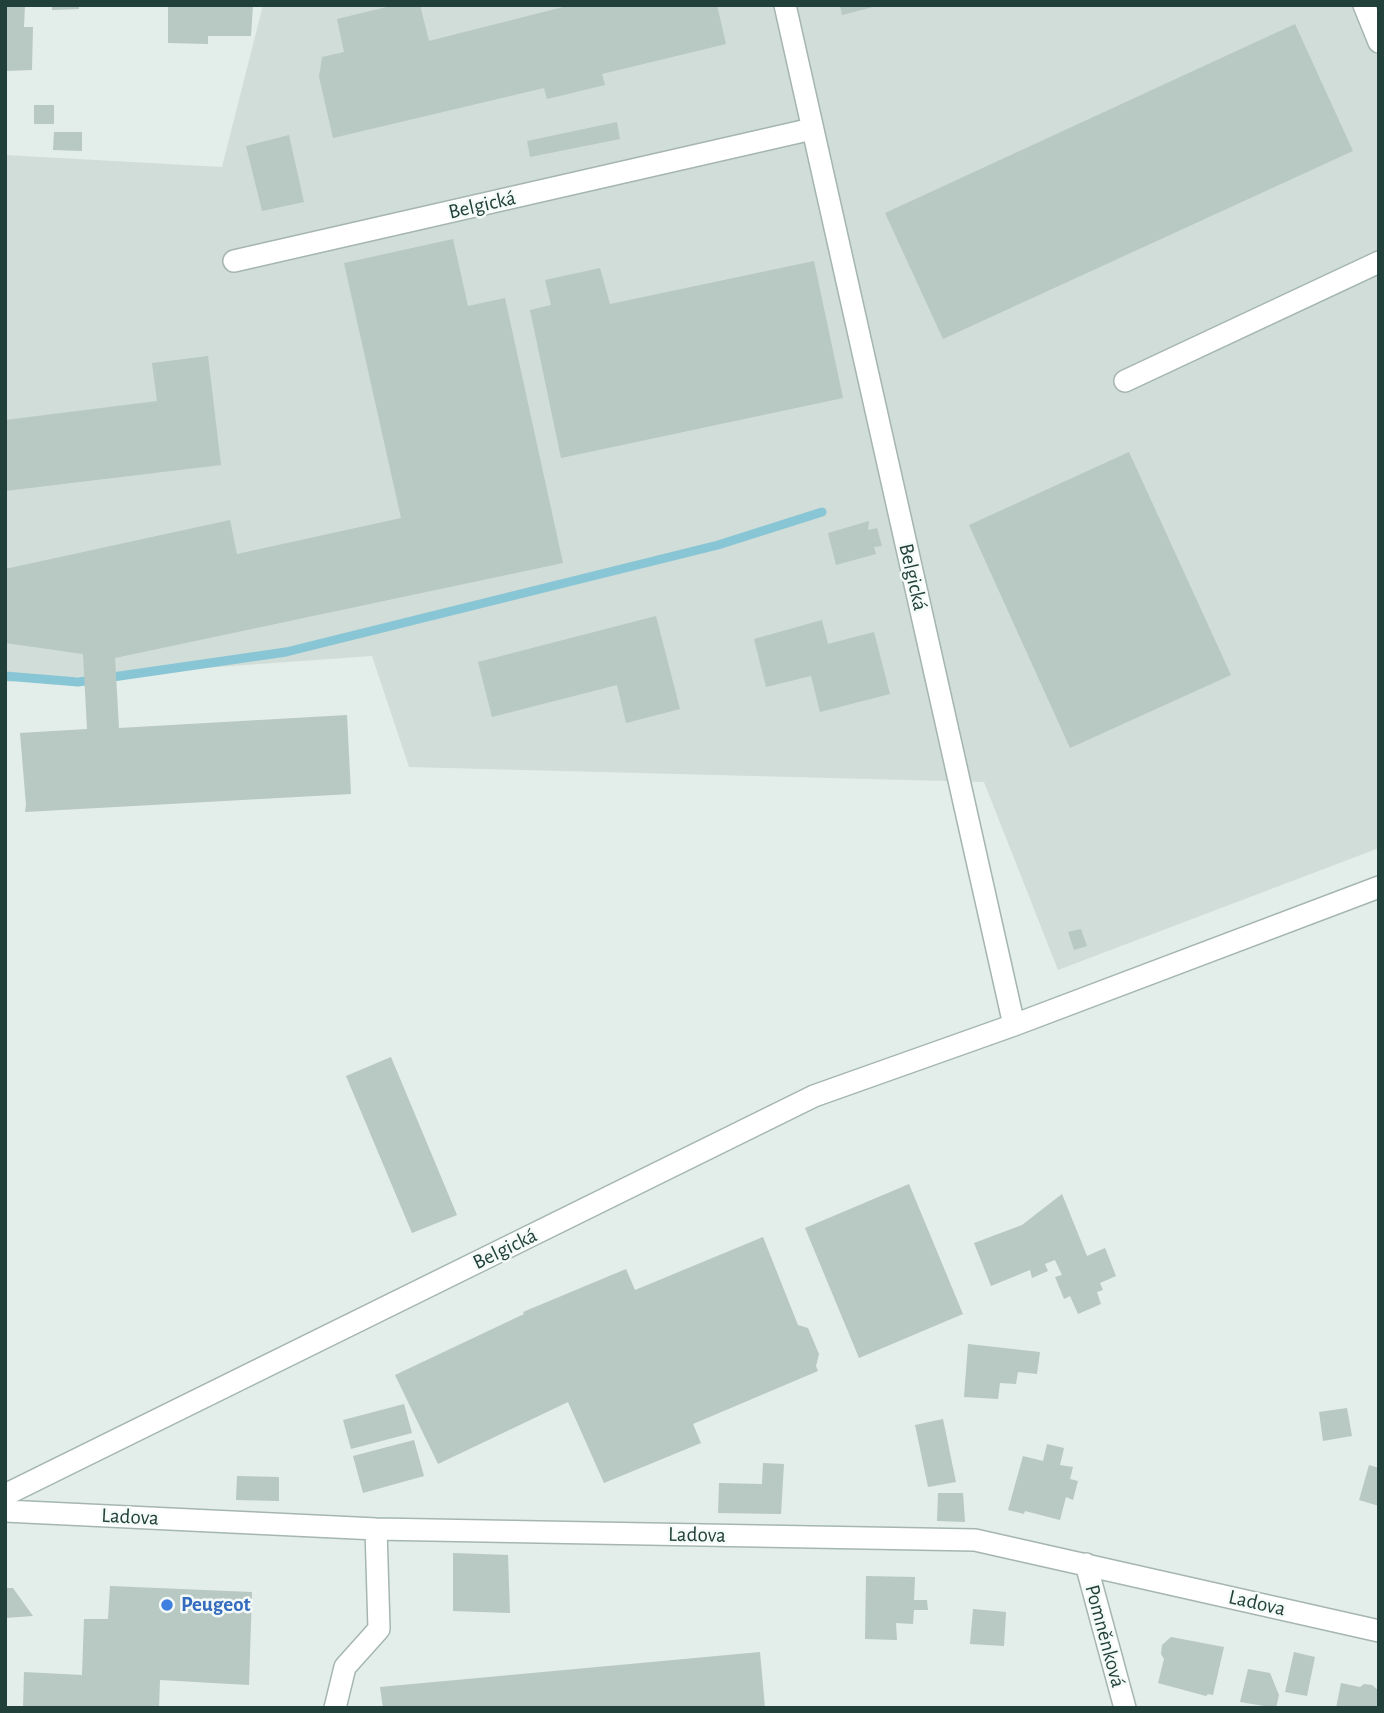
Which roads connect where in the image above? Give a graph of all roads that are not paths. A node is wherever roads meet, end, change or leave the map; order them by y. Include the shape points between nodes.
1 (785, 5) edge
2 (1364, 5) edge
3 (1379, 42) edge
4 (812, 129) junction
5 (234, 261) dead end
6 (1379, 262) edge
7 (1125, 381) dead end
8 (1379, 887) edge
9 (1014, 1025) junction
10 (5, 1496) edge
11 (5, 1511) edge
12 (376, 1529) junction
13 (1086, 1564) junction
14 (1379, 1632) edge
15 (335, 1708) edge
16 (1125, 1708) edge

1 - 4 street, Belgická
2 - 3 street
4 - 5 street, Belgická
4 - 9 street, Belgická
6 - 7 street
8 - 9 street, Belgická
9 - 10 street, Belgická via 814,1096
11 - 12 street, Ladova
12 - 13 street, Ladova via 975,1540
12 - 15 street via 379,1629 345,1667
13 - 14 street, Ladova
13 - 16 street, Pomněnková

